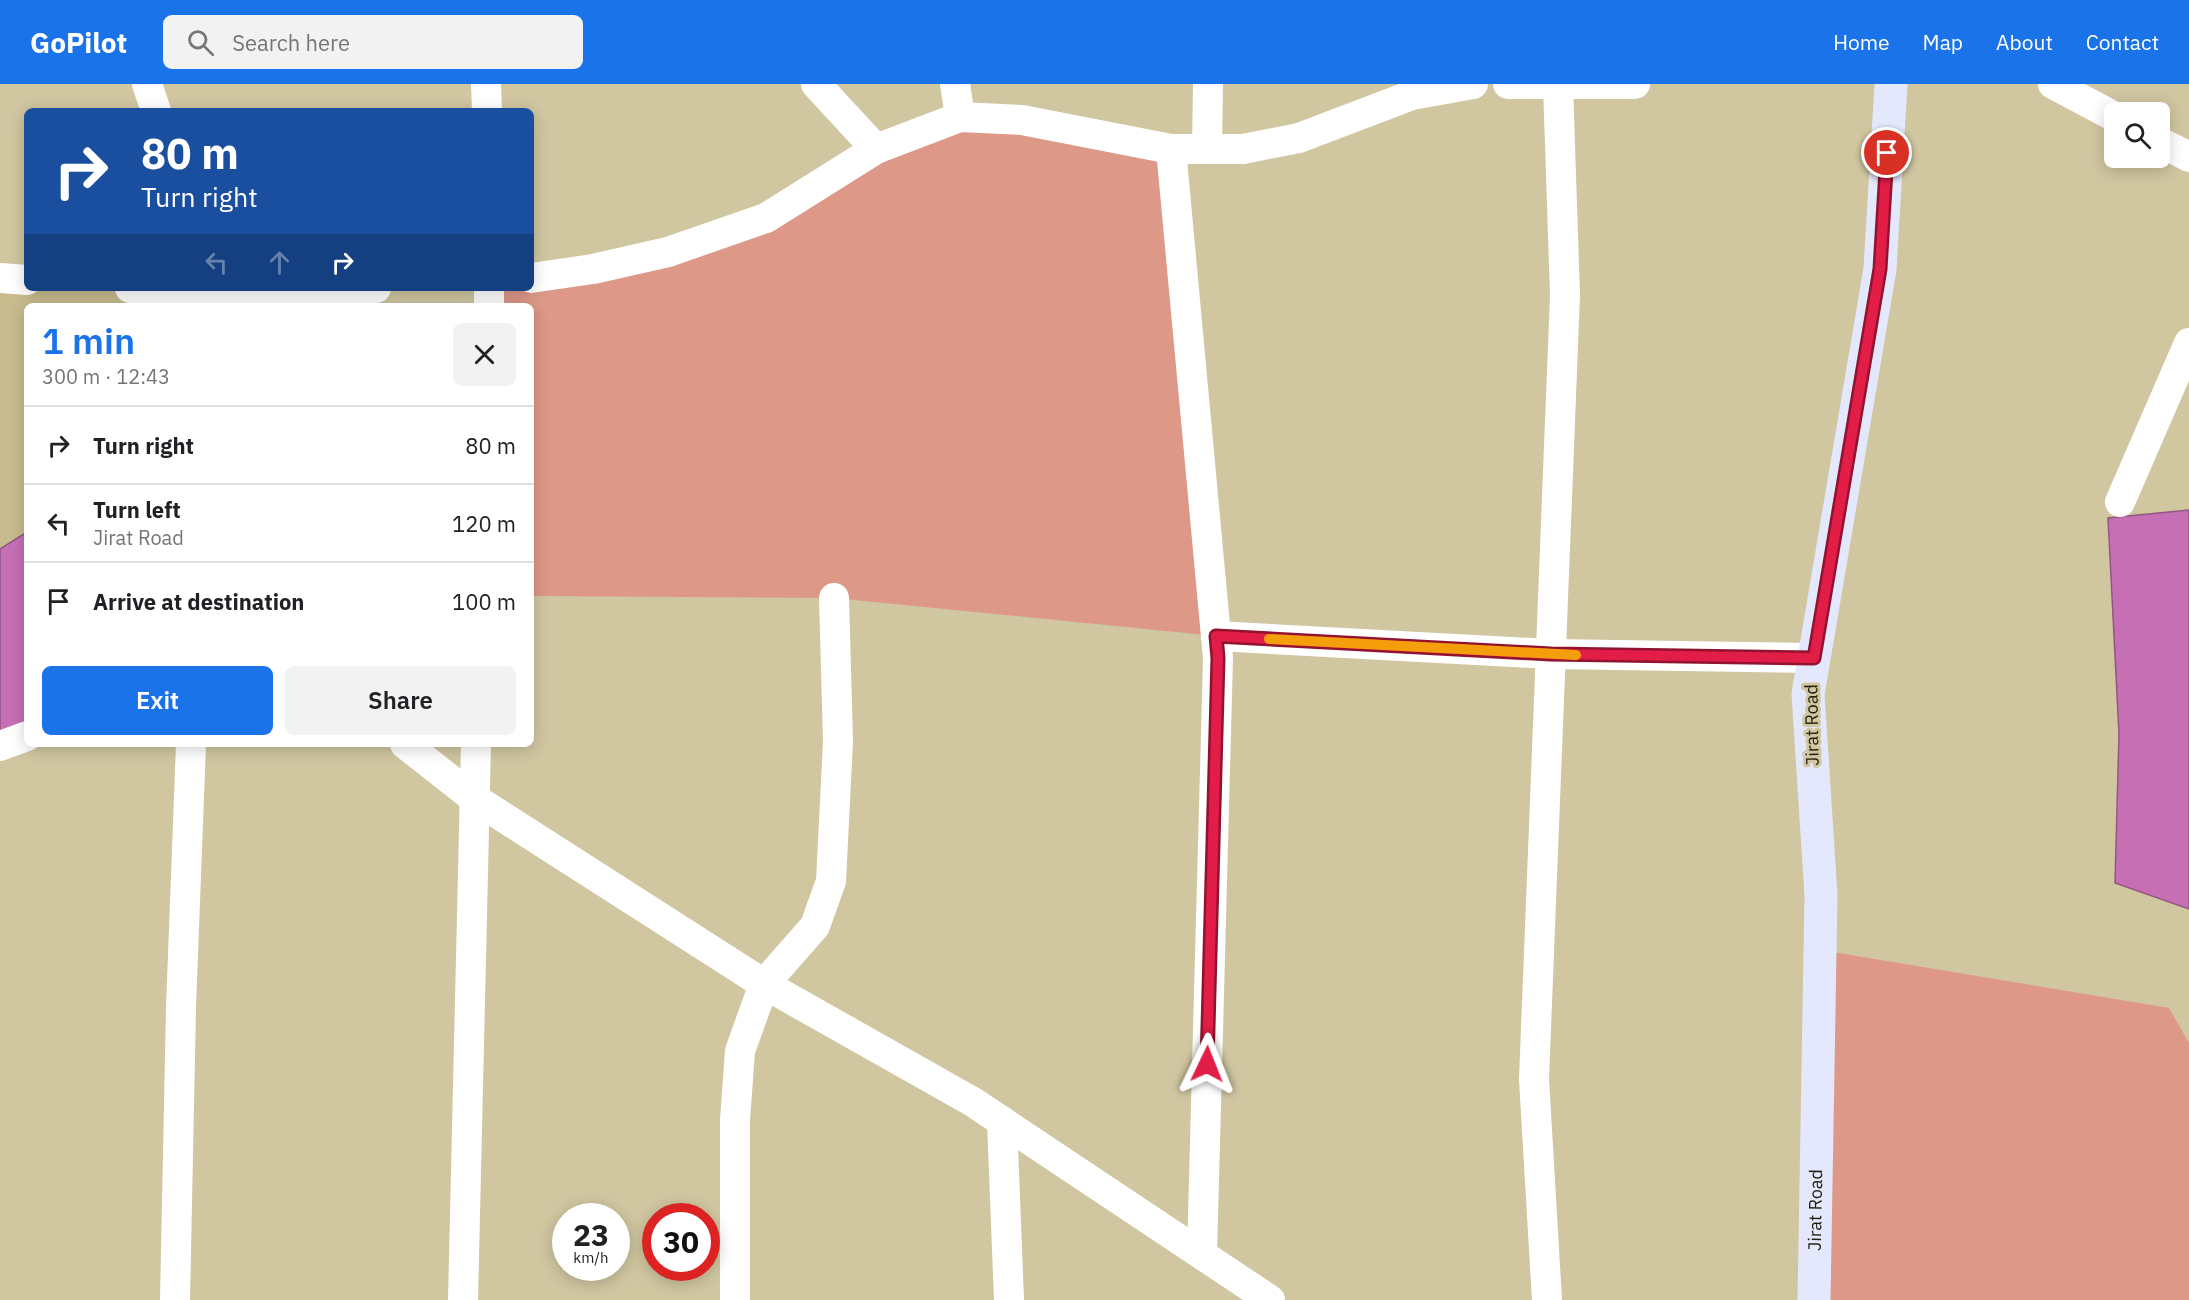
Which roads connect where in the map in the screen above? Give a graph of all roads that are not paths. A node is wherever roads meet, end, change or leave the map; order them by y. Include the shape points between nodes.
1 (147, 84) edge
2 (486, 84) edge
3 (816, 84) edge
4 (955, 84) edge
5 (1208, 84) edge
6 (1508, 84) edge
7 (1550, 84) edge
8 (1558, 84) edge
9 (1568, 84) edge
10 (1635, 84) edge
11 (1891, 84) edge
12 (2053, 84) edge
13 (1457, 85) edge
14 (155, 108) edge
15 (487, 108) edge
16 (2104, 111) edge
17 (960, 117) junction
18 (2170, 147) edge
19 (876, 149) junction
20 (1171, 149) junction
21 (1207, 149) junction
22 (2189, 157) edge
23 (0, 278) edge
24 (534, 278) edge
25 (24, 280) edge
26 (157, 291) edge
27 (311, 291) edge
28 (203, 296) edge
29 (2189, 343) edge
30 (2120, 502) dead end
31 (834, 598) dead end
32 (1216, 636) junction
33 (1551, 654) junction
34 (1814, 658) junction
35 (24, 737) edge
36 (0, 746) edge
37 (191, 747) edge
38 (409, 747) edge
39 (476, 747) edge
40 (475, 799) junction
41 (764, 984) junction
42 (1002, 1121) junction
43 (1202, 1254) junction
44 (175, 1300) edge
45 (463, 1300) edge
46 (735, 1300) edge
47 (1009, 1300) edge
48 (1270, 1300) edge
49 (1546, 1300) edge
50 (1814, 1300) edge

1 - 14 street
2 - 15 street
3 - 19 street
4 - 17 street
5 - 21 street
6 - 7 street
8 - 33 street via 1565,295
9 - 10 street
11 - 34 main road, Jirat Road via 1880,269
12 - 16 street
13 - 21 street via 1412,95 1299,138 1243,149
17 - 19 street
17 - 20 street via 1022,120
18 - 22 street
19 - 24 street via 766,218 668,252 593,270
20 - 21 street
20 - 32 street
23 - 25 street
26 - 28 street
27 - 28 street
29 - 30 street
31 - 41 street via 838,741 831,880 815,926
32 - 33 street
32 - 43 street
33 - 34 street
33 - 49 street via 1534,1080
34 - 50 main road, Jirat Road via 1808,694 1821,895
35 - 36 street
37 - 44 street
38 - 40 street
39 - 40 street
40 - 41 street
40 - 45 street
41 - 42 street
41 - 46 street via 740,1051 735,1120
42 - 43 street
42 - 47 street
43 - 48 street

